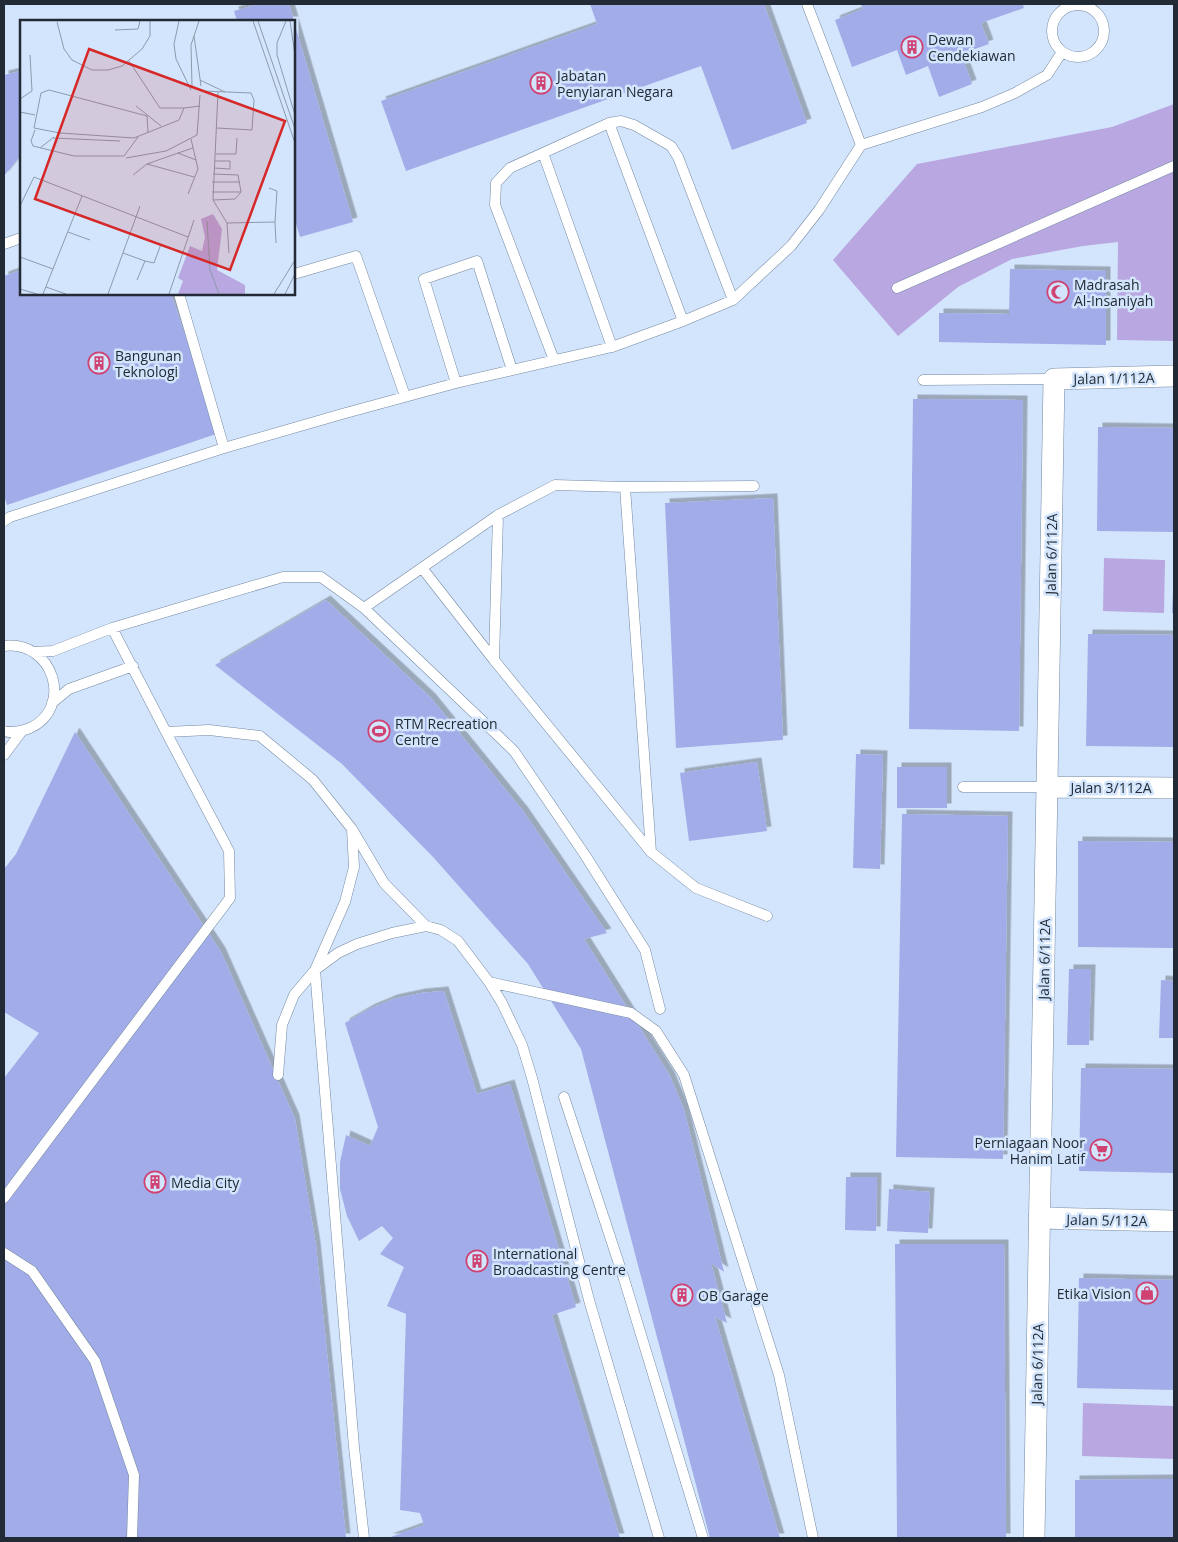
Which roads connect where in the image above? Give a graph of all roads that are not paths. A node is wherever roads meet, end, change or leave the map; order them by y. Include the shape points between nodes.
1 (807, 4) edge
2 (1062, 52) junction
3 (610, 123) junction
4 (861, 145) junction
5 (544, 153) junction
6 (1174, 166) edge
7 (20, 238) edge
8 (4, 244) edge
9 (295, 274) edge
10 (897, 288) dead end
11 (179, 295) edge
12 (733, 300) junction
13 (683, 321) junction
14 (612, 347) junction
15 (554, 360) junction
16 (512, 370) junction
17 (1174, 376) edge
18 (1054, 379) junction
19 (923, 380) dead end
20 (456, 382) junction
21 (405, 396) junction
22 (224, 448) junction
23 (754, 486) dead end
24 (625, 487) junction
25 (498, 515) junction
26 (4, 520) edge
27 (422, 568) junction
28 (364, 608) junction
29 (112, 628) junction
30 (4, 646) edge
31 (34, 652) junction
32 (494, 660) junction
33 (133, 666) junction
34 (52, 703) junction
35 (4, 731) edge
36 (22, 731) junction
37 (166, 732) junction
38 (4, 755) edge
39 (963, 787) dead end
40 (1047, 787) junction
41 (1174, 788) edge
42 (352, 829) junction
43 (651, 852) junction
44 (767, 916) dead end
45 (426, 926) junction
46 (315, 970) junction
47 (489, 982) junction
48 (660, 1009) dead end
49 (278, 1075) dead end
50 (564, 1097) dead end
51 (4, 1198) edge
52 (1039, 1218) junction
53 (1174, 1222) edge
54 (4, 1253) edge
55 (659, 1537) edge
56 (132, 1538) edge
57 (364, 1538) edge
58 (703, 1538) edge
59 (813, 1538) edge
60 (1034, 1538) edge

1 - 4 lane
2 - 2 lane via 1055,45 1052,34 1052,24 1057,15 1074,4 1094,10 1105,27 1100,47 1082,58
2 - 4 lane via 1047,75 982,108
3 - 5 lane
3 - 12 lane via 621,121 634,125 671,146
3 - 13 lane
4 - 12 lane via 819,210 791,246
5 - 14 lane
5 - 15 lane via 510,168 496,183 495,205
6 - 10 lane
7 - 8 lane
9 - 21 lane via 356,256
11 - 22 lane
12 - 13 lane
13 - 14 lane
14 - 15 lane
15 - 16 lane
16 - 20 lane
16 - 20 lane via 477,261 424,279
17 - 18 street, Jalan 1/112A
18 - 19 lane
18 - 40 street, Jalan 6/112A
20 - 21 lane
21 - 22 lane
22 - 26 lane
23 - 24 lane
24 - 25 lane via 555,485
24 - 43 lane
25 - 27 lane
25 - 32 lane
27 - 28 lane
27 - 32 lane
28 - 29 lane via 320,577 283,577
28 - 48 lane via 514,751 646,950
29 - 31 lane via 54,651
29 - 33 lane
30 - 31 lane via 20,646
31 - 34 lane via 45,661 52,674
32 - 43 lane
33 - 34 lane via 70,689
33 - 37 lane
34 - 36 lane via 45,716
35 - 36 lane
36 - 38 lane
37 - 42 lane via 209,730 260,736 313,780
37 - 51 lane via 229,851 230,898
39 - 40 lane
40 - 41 street, Jalan 3/112A
40 - 52 street, Jalan 6/112A
42 - 45 lane via 384,882
42 - 46 lane via 354,866 345,902
43 - 44 lane via 696,888
45 - 46 lane via 356,944
45 - 47 lane via 441,930 458,941
46 - 49 lane via 294,995 282,1025
46 - 57 lane
47 - 55 lane via 522,1045 590,1300
47 - 59 lane via 631,1013 656,1031 684,1075 780,1375
50 - 58 lane via 624,1279
52 - 53 street, Jalan 5/112A
52 - 60 street, Jalan 6/112A
54 - 56 lane via 32,1271 95,1361 134,1475

